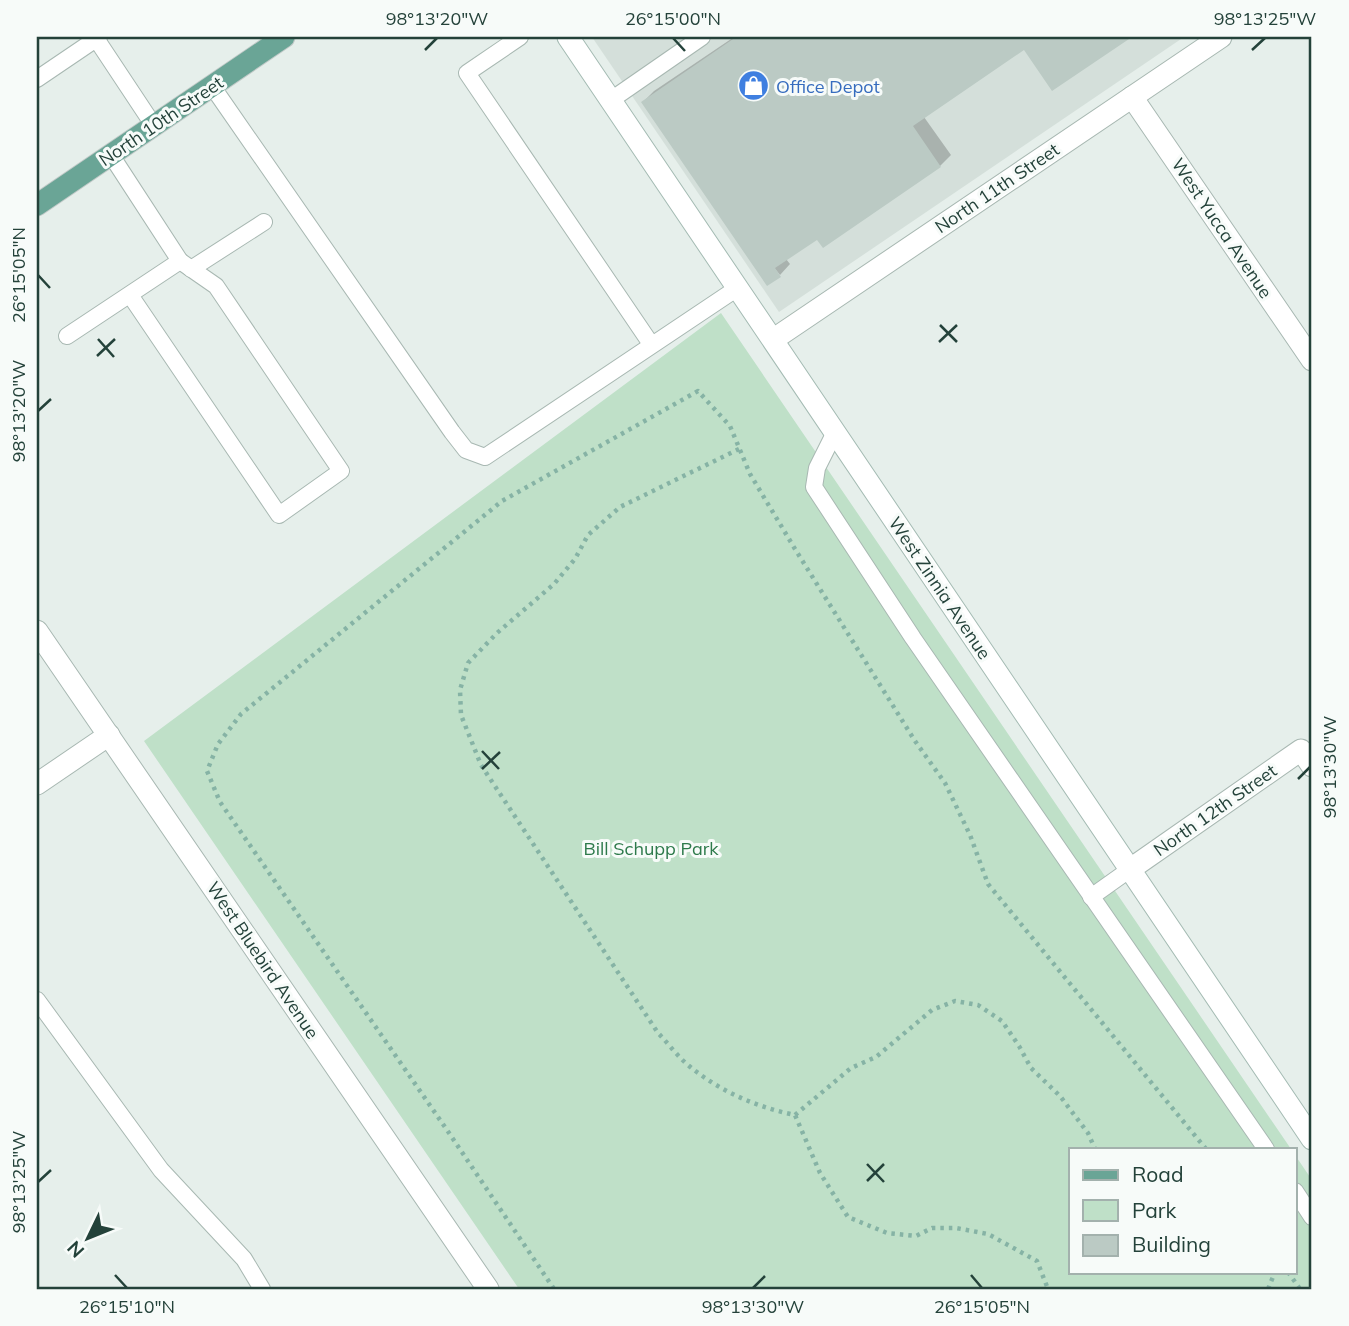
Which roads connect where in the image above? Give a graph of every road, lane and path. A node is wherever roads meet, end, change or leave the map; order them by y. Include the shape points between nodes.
1 (97, 37) edge
2 (284, 37) edge
3 (520, 37) edge
4 (568, 37) edge
5 (702, 37) edge
6 (1221, 37) edge
7 (37, 79) edge
8 (212, 86) junction
9 (1132, 97) junction
10 (611, 100) junction
11 (154, 126) junction
12 (111, 155) junction
13 (37, 205) edge
14 (264, 222) dead end
15 (185, 265) junction
16 (738, 288) junction
17 (130, 295) junction
18 (67, 337) dead end
19 (774, 339) junction
20 (651, 344) junction
21 (1312, 360) edge
22 (835, 432) junction
23 (739, 449) junction
24 (37, 631) edge
25 (109, 735) junction
26 (1309, 753) edge
27 (37, 784) edge
28 (1129, 870) junction
29 (1091, 897) junction
30 (37, 1000) edge
31 (795, 1115) junction
32 (1312, 1139) edge
33 (1095, 1148) edge
34 (1205, 1148) edge
35 (1265, 1148) edge
36 (1296, 1193) edge
37 (1312, 1217) edge
38 (1289, 1274) edge
39 (262, 1289) edge
40 (488, 1289) edge
41 (554, 1289) edge
42 (1048, 1289) edge
43 (1300, 1289) edge

1 - 7 lane
1 - 11 lane
2 - 8 main road, North 10th Street
3 - 20 lane via 467,73
4 - 10 street, West Zinnia Avenue
5 - 10 lane
6 - 9 street, North 11th Street
8 - 11 main road, North 10th Street
8 - 20 lane via 466,450 485,457
9 - 19 street, North 11th Street
9 - 21 street, West Yucca Avenue
10 - 16 street, West Zinnia Avenue
11 - 12 main road, North 10th Street
12 - 13 main road, North 10th Street
12 - 15 lane
14 - 15 lane
15 - 17 lane
15 - 17 lane via 216,286 341,471 278,515
16 - 19 street, West Zinnia Avenue
16 - 20 lane
17 - 18 lane
19 - 22 street, West Zinnia Avenue
22 - 28 street, West Zinnia Avenue
22 - 29 lane via 817,468 814,488
23 - 31 path via 620,507 588,535 554,584 468,663 460,690 461,715 481,765 658,1032 686,1064 721,1089 768,1110
23 - 34 path via 794,549 945,783 988,884
23 - 41 path via 730,426 698,391 502,500 241,714 218,744 207,771 220,802
24 - 25 street, West Bluebird Avenue
25 - 27 street
25 - 40 street, West Bluebird Avenue
26 - 28 street, North 12th Street
28 - 29 lane
28 - 32 street, West Zinnia Avenue
29 - 35 lane
30 - 39 lane via 160,1170 244,1259
31 - 33 path via 932,1010 955,1001 978,1005 1002,1021 1031,1068 1060,1096
31 - 42 path via 820,1172 848,1217 887,1233 916,1236 932,1228 956,1228 988,1234 1037,1261
36 - 37 lane
38 - 43 path

